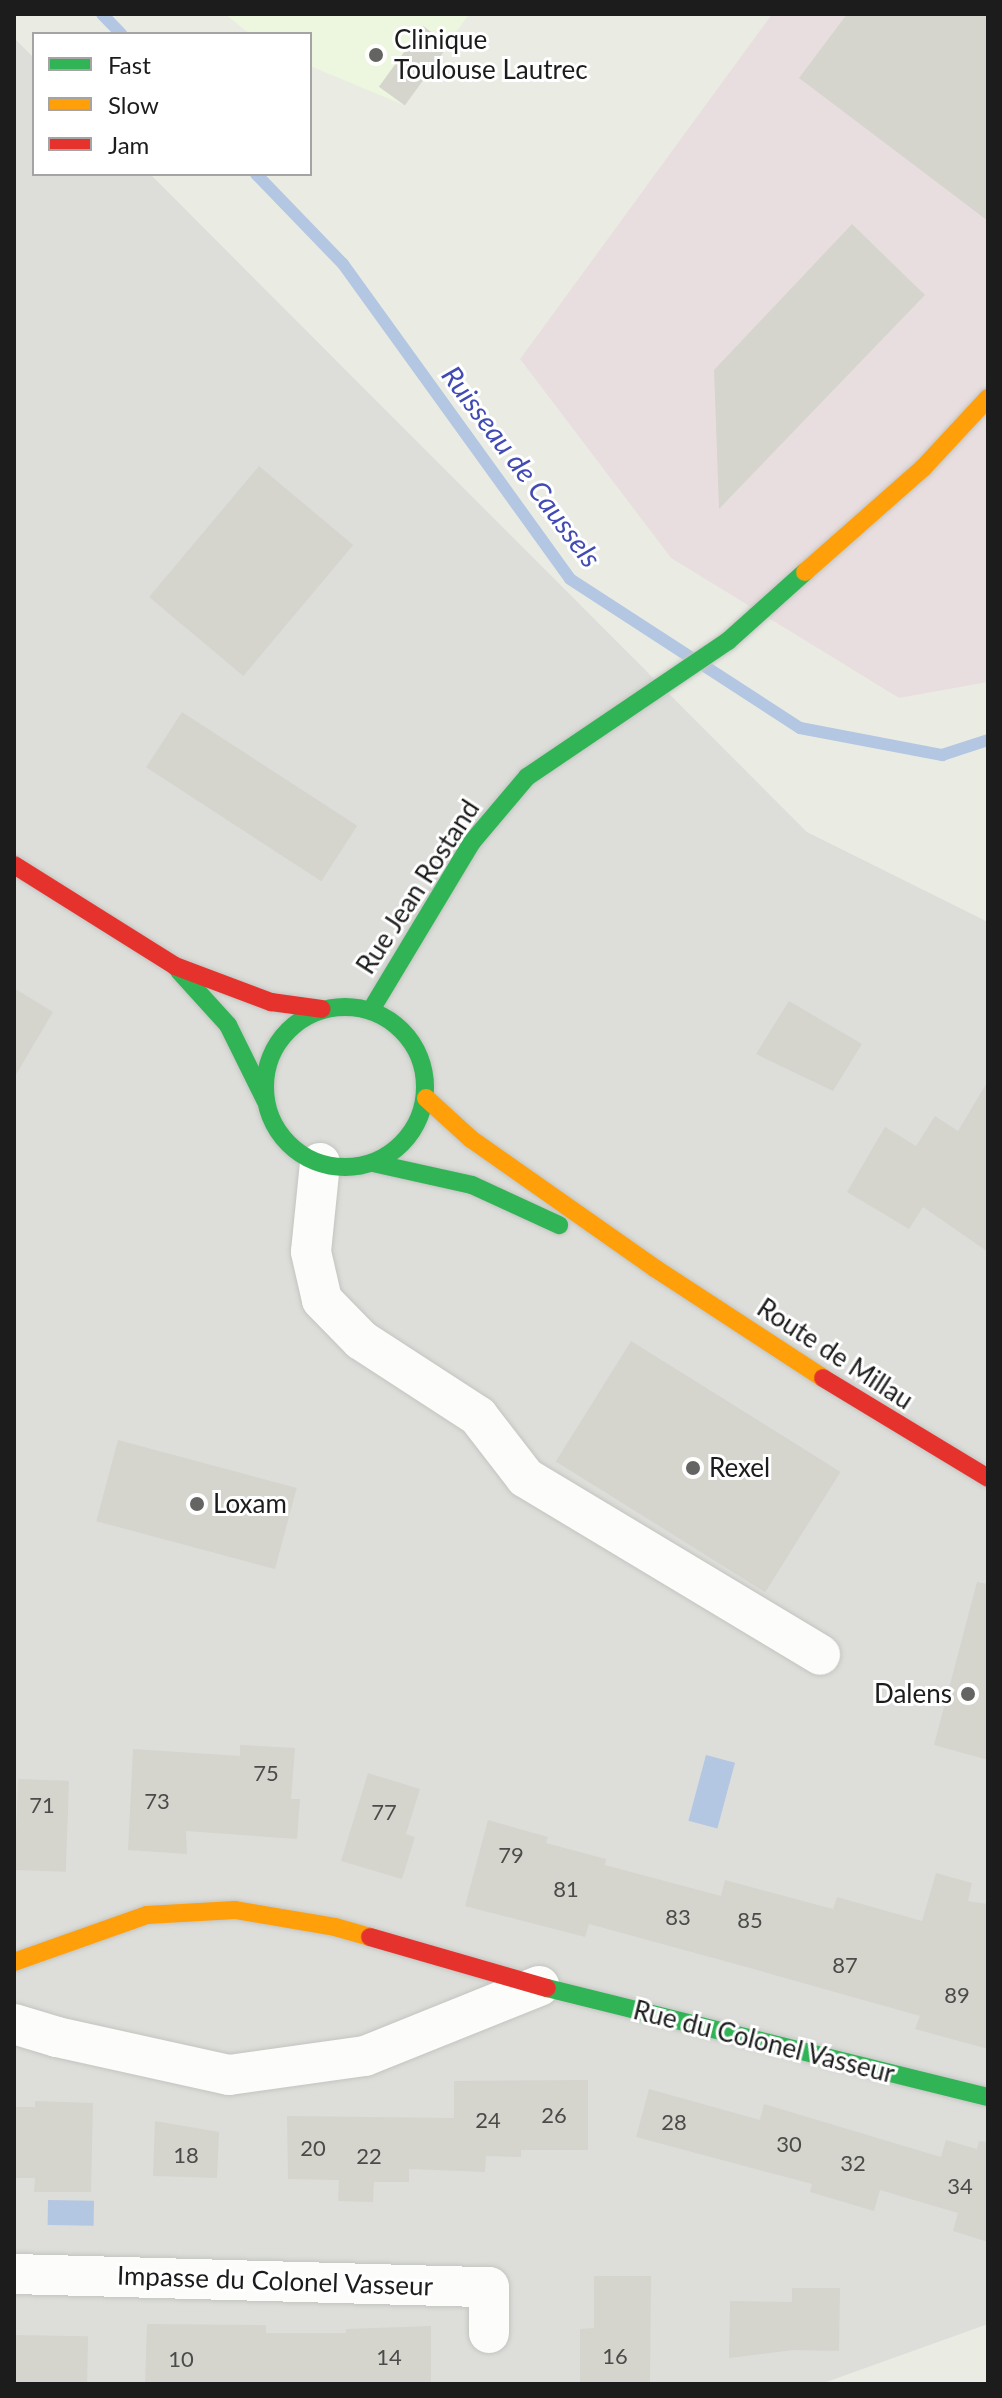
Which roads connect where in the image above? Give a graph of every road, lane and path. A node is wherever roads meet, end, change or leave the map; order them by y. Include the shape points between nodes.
1 (988, 398) edge
2 (14, 865) edge
3 (175, 966) junction
4 (322, 1009) junction
5 (371, 1010) junction
6 (426, 1098) junction
7 (265, 1100) junction
8 (320, 1163) junction
9 (373, 1163) junction
10 (656, 1269) junction
11 (988, 1478) edge
12 (820, 1655) dead end
13 (14, 1962) edge
14 (539, 1986) junction
15 (14, 2024) edge
16 (988, 2097) edge
17 (14, 2274) edge
18 (489, 2333) dead end

1 - 5 main road, Rue Jean Rostand via 923,468 728,641 527,777 467,850
2 - 3 main road
3 - 4 main road via 271,1002
3 - 7 main road via 228,1025
4 - 5 main road
4 - 7 main road via 296,1022 277,1044 266,1071
5 - 6 main road via 400,1027 417,1048
6 - 9 main road via 408,1137
6 - 10 main road, Route de Millau via 471,1139
7 - 8 main road via 275,1127 294,1150
8 - 9 main road
8 - 12 street via 311,1252 322,1300 361,1340 478,1416 526,1478
9 - 10 main road, Route de Millau via 472,1185
10 - 11 main road, Route de Millau via 870,1409
13 - 14 main road, Rue du Colonel Vasseur via 147,1915 235,1910 335,1927
14 - 15 street via 365,2056 229,2075
14 - 16 main road, Rue du Colonel Vasseur
17 - 18 street, Impasse du Colonel Vasseur via 489,2287

